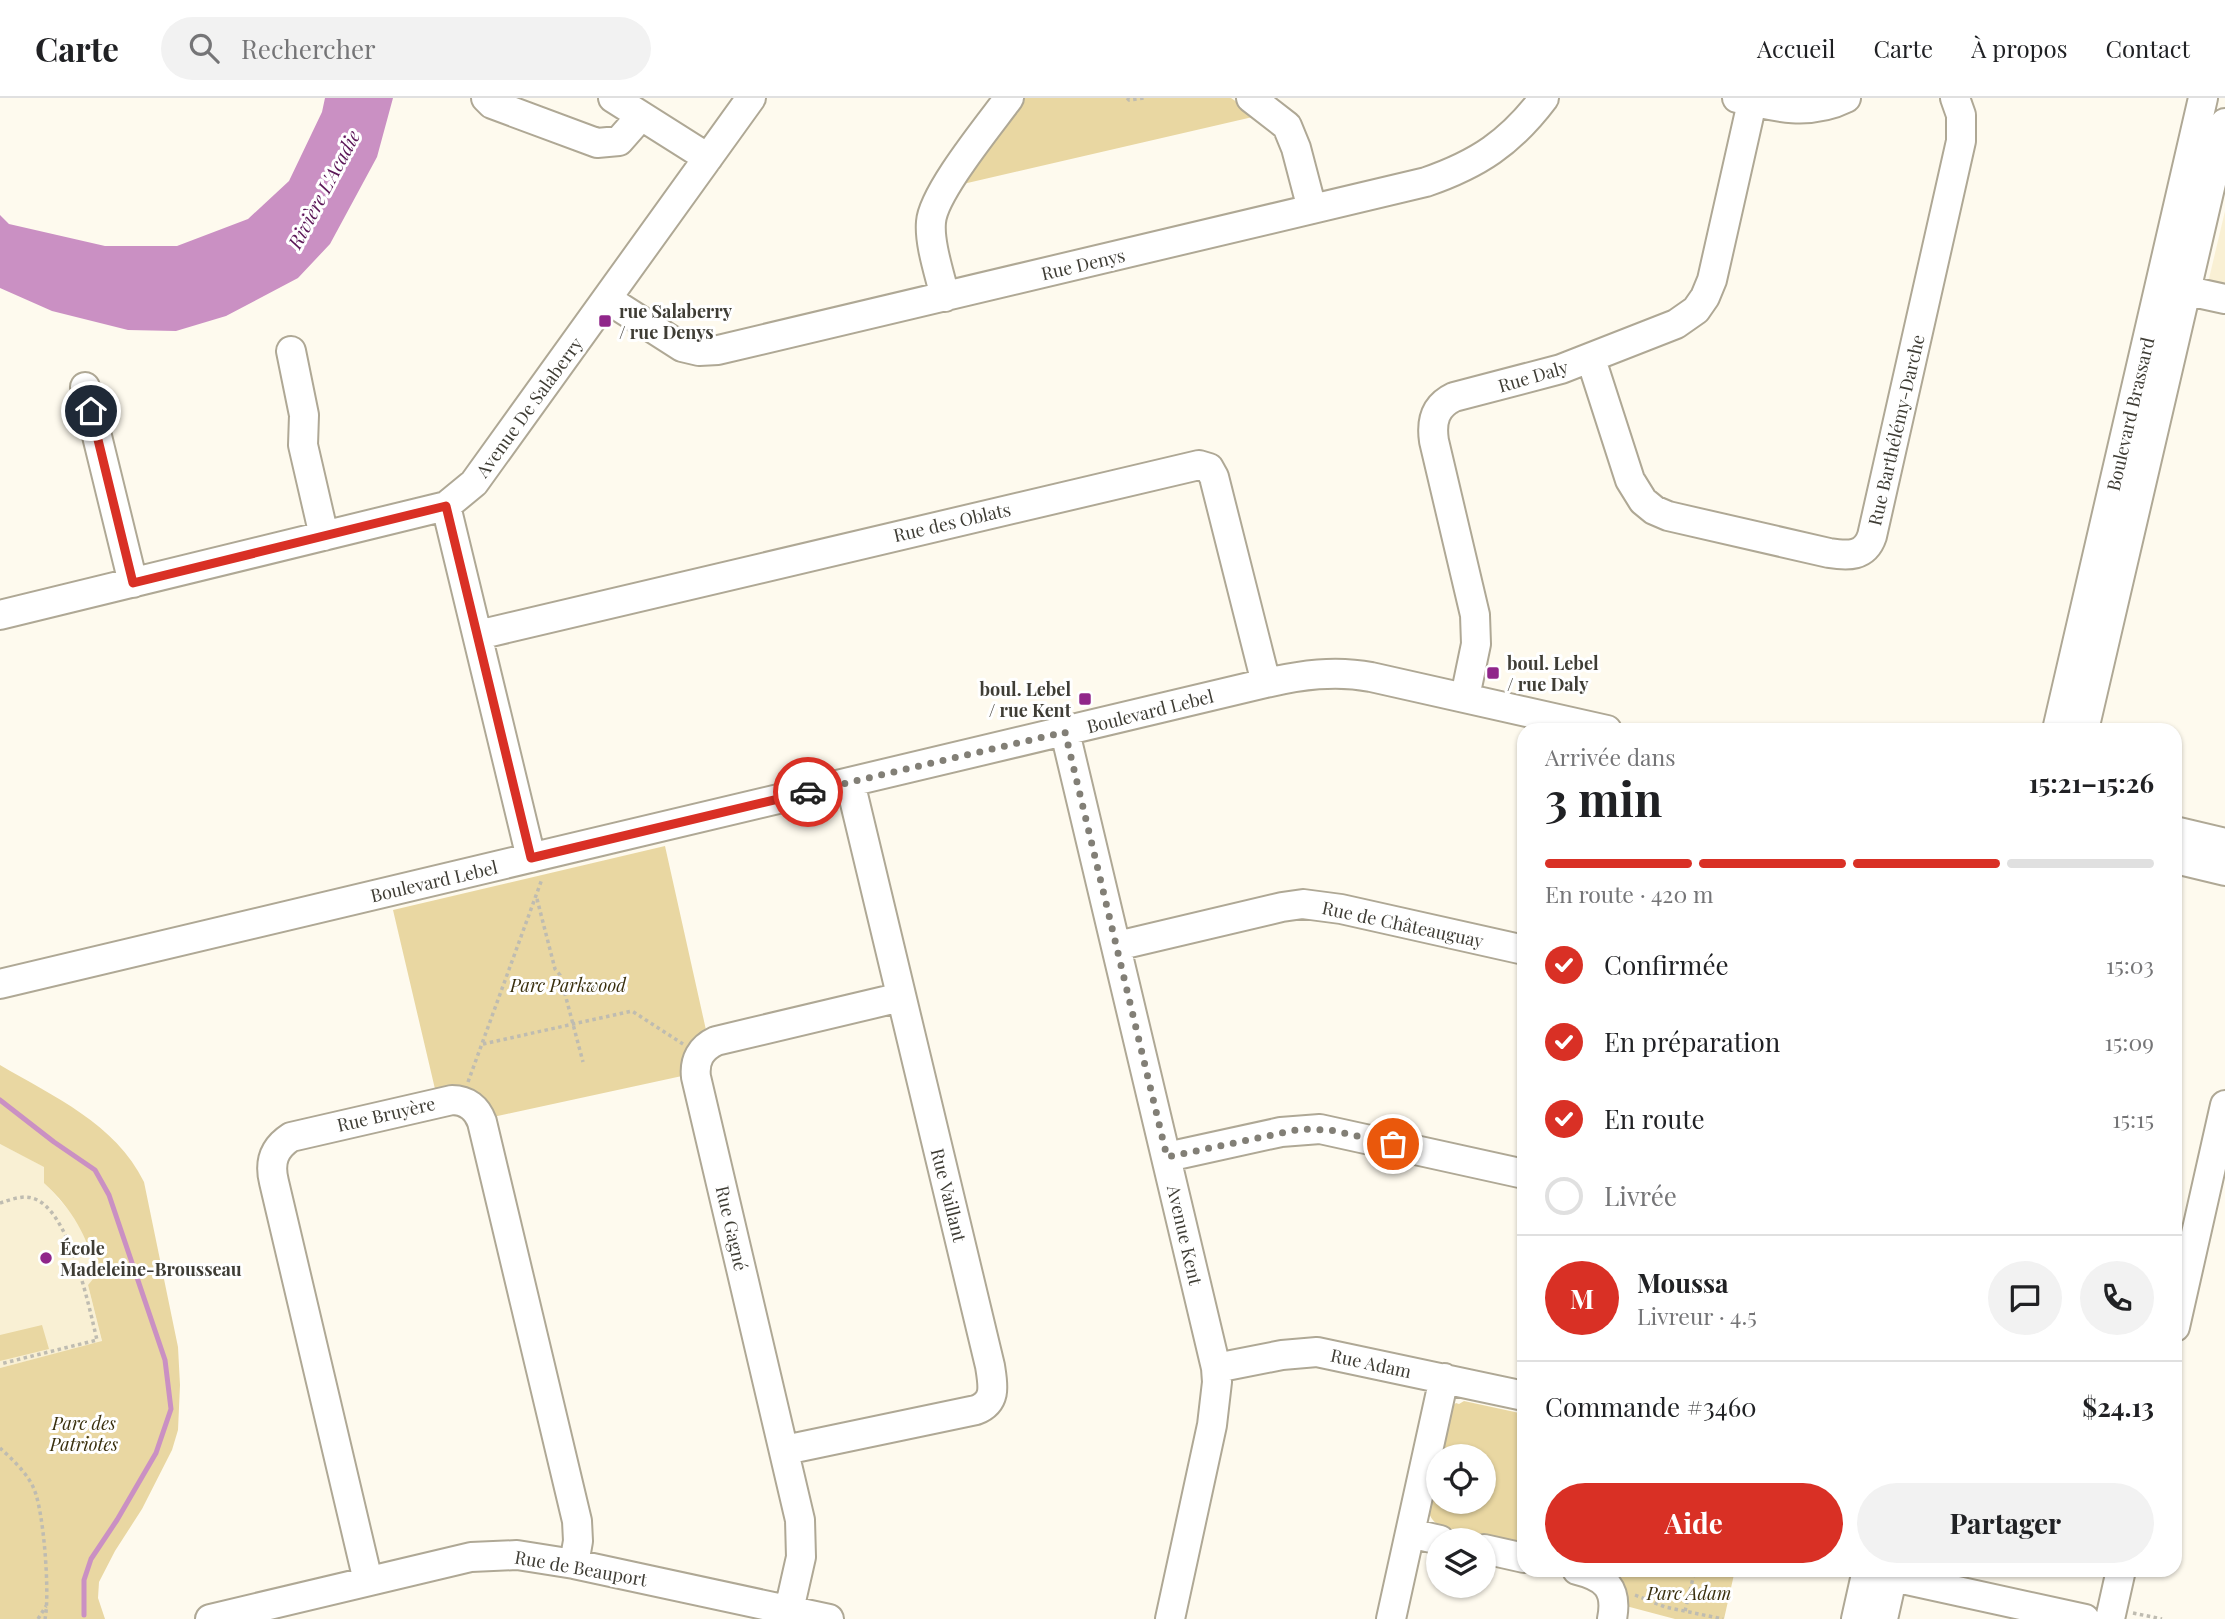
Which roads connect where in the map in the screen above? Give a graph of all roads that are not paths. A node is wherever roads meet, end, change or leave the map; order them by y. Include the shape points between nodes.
1 (485, 98) edge
2 (613, 98) edge
3 (751, 98) edge
4 (1009, 98) edge
5 (1251, 98) edge
6 (1544, 98) edge
7 (1846, 98) edge
8 (1955, 98) edge
9 (2203, 98) edge
10 (1747, 99) edge
11 (641, 116) junction
12 (2225, 123) edge
13 (708, 158) junction
14 (1312, 209) junction
15 (2173, 287) junction
16 (944, 297) junction
17 (607, 299) junction
18 (2225, 299) edge
19 (291, 351) dead end
20 (1591, 359) junction
21 (85, 387) dead end
22 (446, 506) junction
23 (324, 536) junction
24 (133, 583) junction
25 (0, 615) edge
26 (478, 635) junction
27 (1266, 683) junction
28 (1465, 697) junction
29 (1577, 723) edge
30 (2059, 723) edge
31 (2085, 723) edge
32 (1065, 732) junction
33 (850, 782) junction
34 (2182, 833) edge
35 (2225, 842) edge
36 (2182, 861) edge
37 (536, 866) junction
38 (2225, 871) edge
39 (1117, 946) junction
40 (1517, 948) edge
41 (0, 984) edge
42 (901, 997) junction
43 (2225, 1105) edge
44 (1167, 1157) junction
45 (1517, 1172) edge
46 (2182, 1296) edge
47 (1216, 1368) junction
48 (1444, 1378) junction
49 (1517, 1394) edge
50 (785, 1450) junction
51 (1410, 1533) junction
52 (1426, 1537) edge
53 (1496, 1552) edge
54 (1517, 1556) edge
55 (574, 1564) junction
56 (1597, 1577) edge
57 (1877, 1577) edge
58 (1880, 1577) edge
59 (1902, 1577) edge
60 (2120, 1577) edge
61 (368, 1581) junction
62 (789, 1610) junction
63 (2117, 1615) edge
64 (210, 1619) edge
65 (829, 1619) edge
66 (1170, 1619) edge
67 (1391, 1619) edge
68 (1612, 1619) edge
69 (1856, 1619) edge
70 (1883, 1619) edge
71 (2085, 1619) edge

1 - 11 street via 597,143 619,141
2 - 11 street
3 - 13 street, Avenue De Salaberry
4 - 16 street via 933,210 931,234
5 - 14 street via 1287,126
6 - 14 street, Rue Denys via 1506,141 1463,169
7 - 10 street via 1801,110
8 - 20 street, Rue Barthélémy-Darche via 1961,115 1961,141 1872,536 1859,553 1829,553 1677,518 1648,506 1630,480
9 - 15 street, Boulevard Brassard
10 - 20 street, Rue Daly via 1712,280 1701,304 1676,324
11 - 13 street
12 - 15 street, Boulevard Brassard
13 - 17 street, Avenue De Salaberry
14 - 16 street, Rue Denys
15 - 18 street
15 - 30 street, Boulevard Brassard
15 - 31 street, Boulevard Brassard
16 - 17 street, Rue Denys via 699,351 672,342
17 - 22 street, Avenue De Salaberry via 474,483
19 - 23 street via 304,415 303,445
20 - 28 street, Rue Daly via 1454,397 1434,416 1434,441 1475,615 1475,654
21 - 24 street
22 - 23 street, Avenue De Salaberry
22 - 26 street
23 - 24 street, Avenue De Salaberry
24 - 25 street, Avenue De Salaberry
26 - 27 street, Rue des Oblats via 1199,465 1209,468 1214,477
26 - 37 street
27 - 28 street, Boulevard Lebel via 1343,673
27 - 32 street, Boulevard Lebel
28 - 29 street, Boulevard Lebel
32 - 33 street, Boulevard Lebel
32 - 39 street, Avenue Kent
33 - 37 street, Boulevard Lebel
33 - 42 street, Rue Vaillant
34 - 35 street
36 - 38 street
37 - 41 street, Boulevard Lebel
39 - 40 street, Rue de Châteauguay via 1303,904
39 - 44 street, Avenue Kent
42 - 50 street, Rue Gagné via 716,1041 706,1046 696,1064
42 - 50 street, Rue Vaillant via 993,1394 988,1404 976,1410
43 - 46 street
44 - 45 street via 1291,1130 1320,1129
44 - 47 street, Avenue Kent
47 - 48 street, Rue Adam via 1317,1352
47 - 66 street, Avenue Kent via 1212,1425
48 - 49 street, Rue Adam
48 - 51 street
50 - 62 street, Rue Gagné via 801,1533 801,1556
51 - 52 street
51 - 67 street
53 - 54 street
55 - 61 street, Rue de Beauport via 531,1556 482,1556
55 - 61 street, Rue Bruyère via 577,1521 482,1122 473,1107 452,1100 291,1137 272,1160
55 - 62 street, Rue de Beauport
56 - 68 street via 1606,1583 1614,1601
57 - 69 street
58 - 70 street
59 - 71 street
60 - 63 street
61 - 64 street, Rue de Beauport
62 - 65 street, Rue de Beauport

